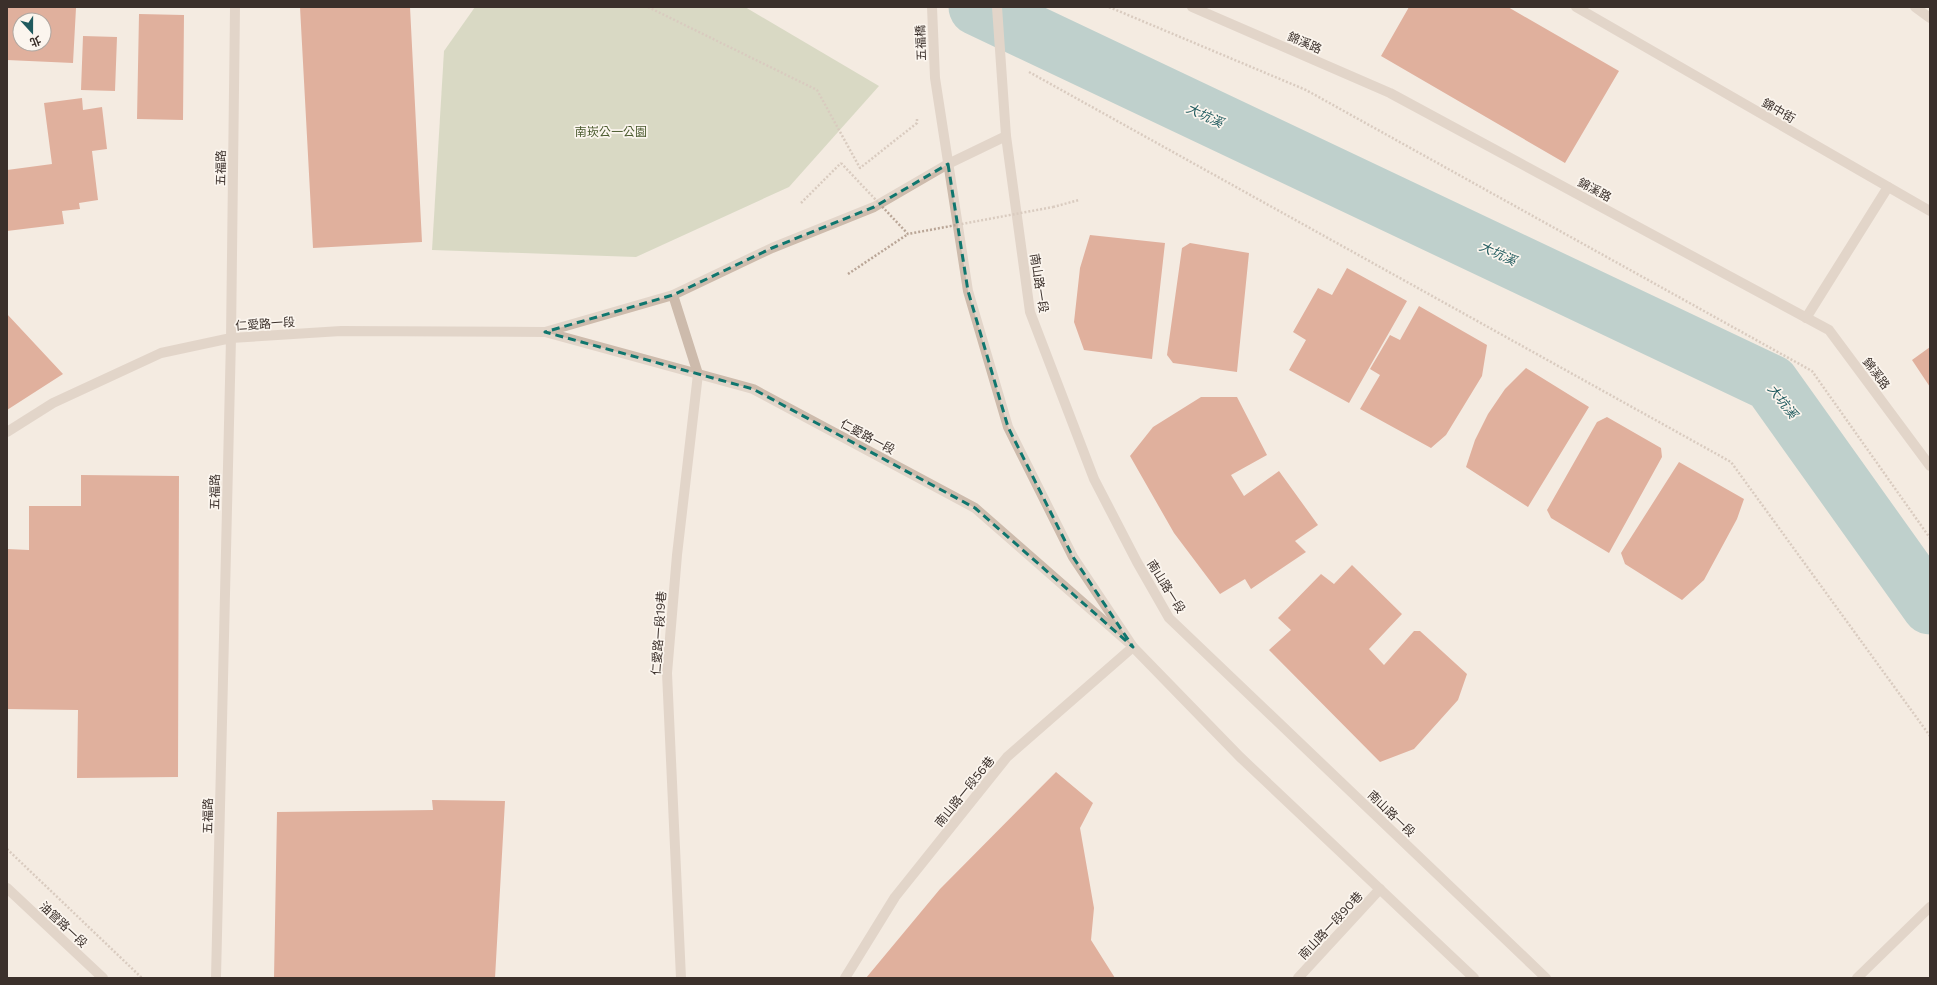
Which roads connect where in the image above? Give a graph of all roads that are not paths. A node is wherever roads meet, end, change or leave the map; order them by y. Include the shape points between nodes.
1 (235, 7) edge
2 (932, 7) edge
3 (997, 7) edge
4 (1192, 7) edge
5 (1576, 7) edge
6 (1915, 7) edge
7 (1930, 18) edge
8 (1006, 136) junction
9 (948, 164) junction
10 (1888, 187) junction
11 (1930, 211) edge
12 (673, 295) junction
13 (1806, 318) junction
14 (545, 332) junction
15 (231, 338) junction
16 (698, 374) junction
17 (7, 432) edge
18 (1930, 466) edge
19 (1133, 647) junction
20 (7, 888) edge
21 (1380, 890) junction
22 (1930, 907) edge
23 (103, 978) edge
24 (216, 978) edge
25 (681, 978) edge
26 (845, 978) edge
27 (1298, 978) edge
28 (1474, 978) edge
29 (1546, 978) edge
30 (1857, 978) edge

1 - 15 street, 五福路
2 - 9 street, 五福橋 via 935,78
3 - 8 street, 南山路一段
4 - 13 street, 錦溪路 via 1390,93
5 - 10 street, 錦中街
6 - 7 street
8 - 9 street, 仁愛路一段
8 - 29 street, 南山路一段 via 1030,312 1094,479 1169,618
9 - 12 street, 仁愛路一段 via 874,207 772,248
9 - 19 street via 968,291 1008,427 1073,557
10 - 11 street, 錦中街
10 - 13 street
12 - 14 street, 仁愛路一段
12 - 16 street, 仁愛路一段19巷
13 - 18 street, 錦溪路 via 1829,330
14 - 15 street, 仁愛路一段 via 341,331
14 - 16 street, 仁愛路一段
15 - 17 street, 仁愛路一段 via 161,353 53,403
15 - 24 street, 五福路
16 - 19 street, 仁愛路一段 via 753,389 975,508
16 - 25 street, 仁愛路一段19巷 via 678,547 667,673
19 - 21 street via 1240,757
19 - 26 street, 南山路一段56巷 via 1007,758 895,897
20 - 23 street, 油管路一段
21 - 27 street, 南山路一段90巷
21 - 28 street
22 - 30 street

